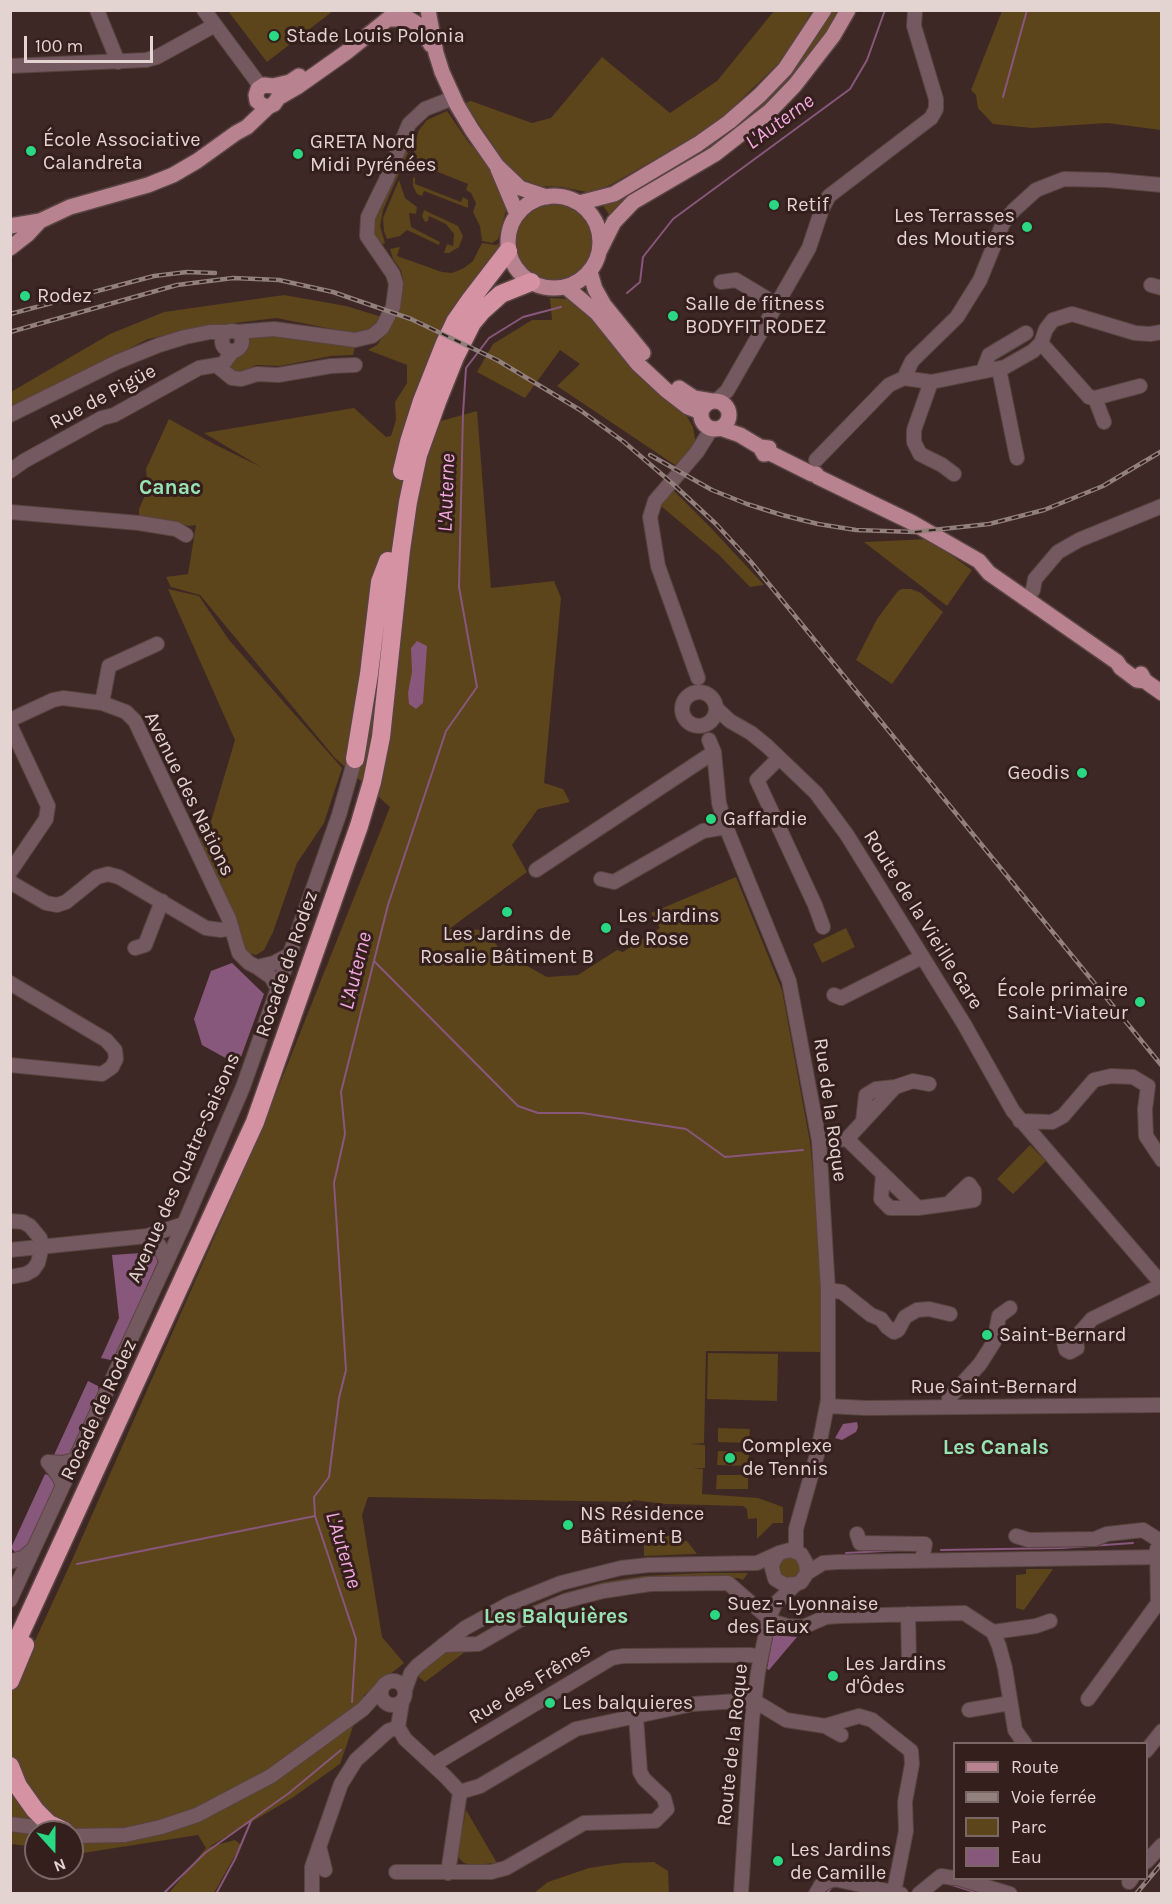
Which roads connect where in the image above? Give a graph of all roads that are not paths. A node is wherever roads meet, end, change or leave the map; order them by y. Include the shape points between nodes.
1 (97, 10) edge
2 (204, 10) edge
3 (428, 10) edge
4 (824, 10) edge
5 (848, 10) edge
6 (915, 10) edge
7 (391, 13) edge
8 (215, 25) junction
9 (436, 53) junction
10 (118, 62) junction
11 (10, 66) edge
12 (267, 96) junction
13 (453, 98) junction
14 (497, 166) junction
15 (1161, 185) edge
16 (547, 196) junction
17 (579, 203) junction
18 (517, 214) junction
19 (40, 221) junction
20 (10, 226) edge
21 (10, 248) edge
22 (600, 250) junction
23 (508, 251) junction
24 (590, 272) junction
25 (531, 282) junction
26 (721, 282) dead end
27 (566, 287) junction
28 (776, 304) junction
29 (1161, 332) edge
30 (1026, 333) dead end
31 (231, 338) junction
32 (1041, 343) junction
33 (216, 365) junction
34 (355, 365) dead end
35 (999, 369) junction
36 (983, 371) junction
37 (904, 378) junction
38 (931, 382) junction
39 (1140, 386) dead end
40 (1095, 398) junction
41 (716, 412) junction
42 (10, 415) edge
43 (1104, 422) dead end
44 (1017, 458) dead end
45 (811, 470) junction
46 (10, 471) edge
47 (954, 474) dead end
48 (1161, 506) edge
49 (10, 512) edge
50 (186, 535) dead end
51 (387, 561) junction
52 (1020, 595) junction
53 (157, 644) dead end
54 (698, 678) junction
55 (1161, 693) edge
56 (690, 694) junction
57 (706, 694) junction
58 (102, 703) junction
59 (712, 718) junction
60 (10, 720) edge
61 (10, 725) edge
62 (711, 746) junction
63 (779, 758) junction
64 (355, 759) joint
65 (726, 827) junction
66 (536, 870) dead end
67 (10, 872) edge
68 (601, 879) dead end
69 (10, 882) edge
70 (162, 901) junction
71 (823, 927) dead end
72 (232, 928) junction
73 (135, 948) dead end
74 (289, 955) junction
75 (922, 957) junction
76 (257, 967) junction
77 (10, 983) edge
78 (278, 989) junction
79 (834, 995) dead end
80 (10, 1065) edge
81 (929, 1084) dead end
82 (1020, 1121) junction
83 (847, 1139) junction
84 (819, 1141) junction
85 (1161, 1160) edge
86 (948, 1204) junction
87 (10, 1221) edge
88 (184, 1224) junction
89 (147, 1236) junction
90 (42, 1246) junction
91 (10, 1250) edge
92 (166, 1261) junction
93 (10, 1277) edge
94 (1161, 1285) edge
95 (828, 1290) junction
96 (1010, 1308) dead end
97 (950, 1314) dead end
98 (1076, 1337) dead end
99 (1161, 1405) edge
100 (827, 1406) junction
101 (949, 1407) junction
102 (74, 1460) junction
103 (63, 1485) junction
104 (857, 1534) dead end
105 (1016, 1536) dead end
106 (1159, 1539) edge
107 (33, 1549) junction
108 (790, 1552) junction
109 (1159, 1557) edge
110 (922, 1560) junction
111 (10, 1562) edge
112 (757, 1563) junction
113 (823, 1563) junction
114 (807, 1573) junction
115 (774, 1576) junction
116 (796, 1584) junction
117 (38, 1598) junction
118 (10, 1600) edge
119 (776, 1602) junction
120 (1160, 1604) edge
121 (908, 1614) junction
122 (769, 1618) junction
123 (1050, 1621) dead end
124 (10, 1627) edge
125 (993, 1632) junction
126 (443, 1645) junction
127 (10, 1656) edge
128 (761, 1656) junction
129 (909, 1660) dead end
130 (411, 1673) junction
131 (10, 1681) edge
132 (386, 1685) junction
133 (1088, 1699) dead end
134 (753, 1700) junction
135 (1010, 1703) junction
136 (397, 1707) junction
137 (363, 1709) junction
138 (969, 1710) dead end
139 (636, 1717) junction
140 (825, 1726) junction
141 (1161, 1731) edge
142 (841, 1735) dead end
143 (1024, 1742) edge
144 (1148, 1748) edge
145 (433, 1765) junction
146 (10, 1766) edge
147 (460, 1792) junction
148 (45, 1820) edge
149 (84, 1833) edge
150 (1161, 1845) edge
151 (319, 1846) junction
152 (1148, 1860) edge
153 (325, 1870) dead end
154 (396, 1872) dead end
155 (448, 1873) junction
156 (953, 1878) edge
157 (963, 1880) edge
158 (312, 1893) edge
159 (741, 1893) edge
160 (816, 1893) edge
161 (897, 1893) edge
162 (919, 1893) edge
163 (1010, 1893) edge

1 - 10 street
2 - 8 street
3 - 9 main road
4 - 17 main road via 785,69 729,122 614,194
5 - 22 main road via 833,36 770,111 715,154 633,202 614,222
6 - 28 street via 915,26 936,109 931,118 829,196 808,248
7 - 9 main road via 418,25
7 - 12 main road via 341,57 297,87
8 - 10 street via 157,57
8 - 12 street
9 - 13 main road
10 - 11 street
12 - 19 main road via 247,127 173,175 70,207
13 - 14 main road
13 - 31 street via 425,109 409,124 368,217 368,236 396,284 393,307 382,328 372,336 355,340 274,329
14 - 16 main road via 520,188
14 - 18 main road
15 - 37 street via 1064,179 1036,190 1003,223 980,280 957,317 912,361
16 - 17 main road
16 - 18 main road
17 - 22 main road via 596,223
18 - 23 main road via 509,232
19 - 20 main road
19 - 21 main road
22 - 24 main road
23 - 25 main road via 518,272
23 - 51 highway, Rocade de Rodez via 455,322 422,401 396,501
24 - 27 main road
24 - 41 main road via 604,305 654,367
25 - 27 main road via 552,289
25 - 117 highway, Rocade de Rodez via 501,294 472,323 437,402 418,455 408,502 381,737 359,826 255,1122
26 - 28 street via 736,280
27 - 41 main road via 597,313 638,364 666,390 688,406
28 - 41 street
29 - 32 street via 1135,333 1072,314 1053,320
30 - 36 street via 989,355
31 - 33 street
31 - 42 street via 159,345
32 - 35 street
32 - 40 street via 1089,397
33 - 34 street via 232,378 242,379 256,374
33 - 46 street, Rue de Pigüe via 199,368
35 - 36 street
35 - 44 street
36 - 38 street
37 - 38 street
37 - 45 street via 889,385
38 - 47 street via 914,430 914,442 920,453
39 - 40 street
40 - 43 street
41 - 45 main road via 740,435
41 - 54 street via 697,452 655,501 650,517 658,566
45 - 52 main road via 911,522
48 - 52 street via 1058,552 1035,579 1019,586
49 - 50 street via 148,525 176,529
51 - 64 highway via 380,582
51 - 124 highway, Rocade de Rodez via 370,731 361,776 248,1110
52 - 55 main road via 1117,662 1142,674
53 - 58 street via 109,666
54 - 56 street
54 - 57 street
56 - 57 street
56 - 59 street via 682,710 686,720
57 - 59 street via 713,699
58 - 60 street, Avenue des Nations via 52,700
58 - 72 street, Avenue des Nations via 126,712 135,721
59 - 62 street
59 - 63 street, Route de la Vieille Gare via 751,734
61 - 67 street via 48,806 46,819
62 - 65 street, Rue de la Roque
62 - 66 street
63 - 71 street via 757,780
63 - 75 street, Route de la Vieille Gare via 816,793 847,835
64 - 74 street, Avenue des Quatre-Saisons
65 - 68 street via 703,831 614,882
65 - 84 street, Rue de la Roque via 789,981
69 - 70 street via 46,903 57,905 97,877 108,874 119,876
70 - 72 street via 206,928
70 - 73 street via 145,945
72 - 76 street, Avenue des Nations via 239,953
74 - 76 street
74 - 78 street, Avenue des Quatre-Saisons
75 - 79 street via 841,998
75 - 82 street, Route de la Vieille Gare
76 - 78 street, Avenue des Nations via 271,977
77 - 80 street via 106,1040 115,1050 116,1059 102,1074
78 - 88 street, Avenue des Quatre-Saisons via 243,1087
81 - 83 street via 913,1081 896,1086
82 - 85 street via 1052,1122 1063,1116 1095,1080 1132,1077 1148,1086 1146,1136
82 - 94 street, Route de la Vieille Gare
83 - 84 street
83 - 86 street via 918,1208
84 - 95 street, Rue de la Roque
86 - 86 street via 965,1180 974,1191 974,1200
87 - 90 street via 30,1226
88 - 89 street
88 - 92 street, Avenue des Quatre-Saisons
89 - 90 street
89 - 92 street via 159,1245
90 - 91 street
90 - 93 street via 33,1270
92 - 102 street, Avenue des Quatre-Saisons
94 - 98 street via 1092,1319
95 - 97 street via 842,1292 881,1319 929,1309
95 - 100 street, Rue de la Roque
96 - 101 street via 999,1316 994,1342 949,1398
99 - 101 street, Rue Saint-Bernard
100 - 101 street, Rue Saint-Bernard
100 - 108 street, Rue de la Roque via 802,1509 795,1532 786,1542
102 - 103 street, Avenue des Quatre-Saisons
102 - 103 street via 48,1462
103 - 107 street, Avenue des Quatre-Saisons
104 - 110 street via 860,1543 925,1544
105 - 106 street via 1029,1540 1095,1539 1143,1530
106 - 109 street
107 - 111 street
107 - 118 street, Avenue des Quatre-Saisons
108 - 112 street
108 - 113 street
108 - 114 street via 806,1563
108 - 115 street via 772,1562
109 - 110 street
109 - 120 street
110 - 113 street
112 - 115 street
112 - 126 street via 648,1565 561,1583 509,1604
113 - 114 street
114 - 116 street
115 - 116 street via 785,1585
115 - 119 street, Route de la Roque
116 - 119 street, Route de la Roque
117 - 127 highway, Rocade de Rodez
117 - 131 highway via 36,1617
119 - 122 street, Route de la Roque
120 - 133 street
121 - 122 street via 826,1617 803,1627 787,1626
121 - 125 street via 964,1613
121 - 129 street
122 - 126 street via 728,1583 650,1584 566,1601 524,1618 478,1644
122 - 128 street, Route de la Roque
123 - 125 street
125 - 135 street
126 - 130 street
128 - 134 street, Route de la Roque
128 - 145 street, Rue des Frênes via 612,1658
130 - 132 street
130 - 136 street
132 - 136 street via 381,1698
132 - 136 street via 398,1682
132 - 137 street
134 - 139 street via 693,1704
134 - 140 street via 786,1720
134 - 159 street, Route de la Roque
135 - 138 street
135 - 143 street via 1015,1730
136 - 137 street
136 - 145 street via 405,1739
136 - 151 street via 388,1731 356,1760 341,1784
137 - 149 street via 271,1776 197,1815 161,1827
139 - 147 street via 576,1730 480,1786
139 - 155 street via 640,1772 664,1798 664,1814 655,1821 584,1823 506,1868
140 - 142 street
140 - 161 street via 859,1716 872,1720 911,1751
141 - 144 street
145 - 147 street
146 - 148 highway via 18,1786
147 - 155 street
150 - 152 street
151 - 153 street
151 - 158 street via 312,1867
154 - 155 street
156 - 162 street via 941,1876
157 - 163 street
160 - 161 street via 821,1885 834,1879

